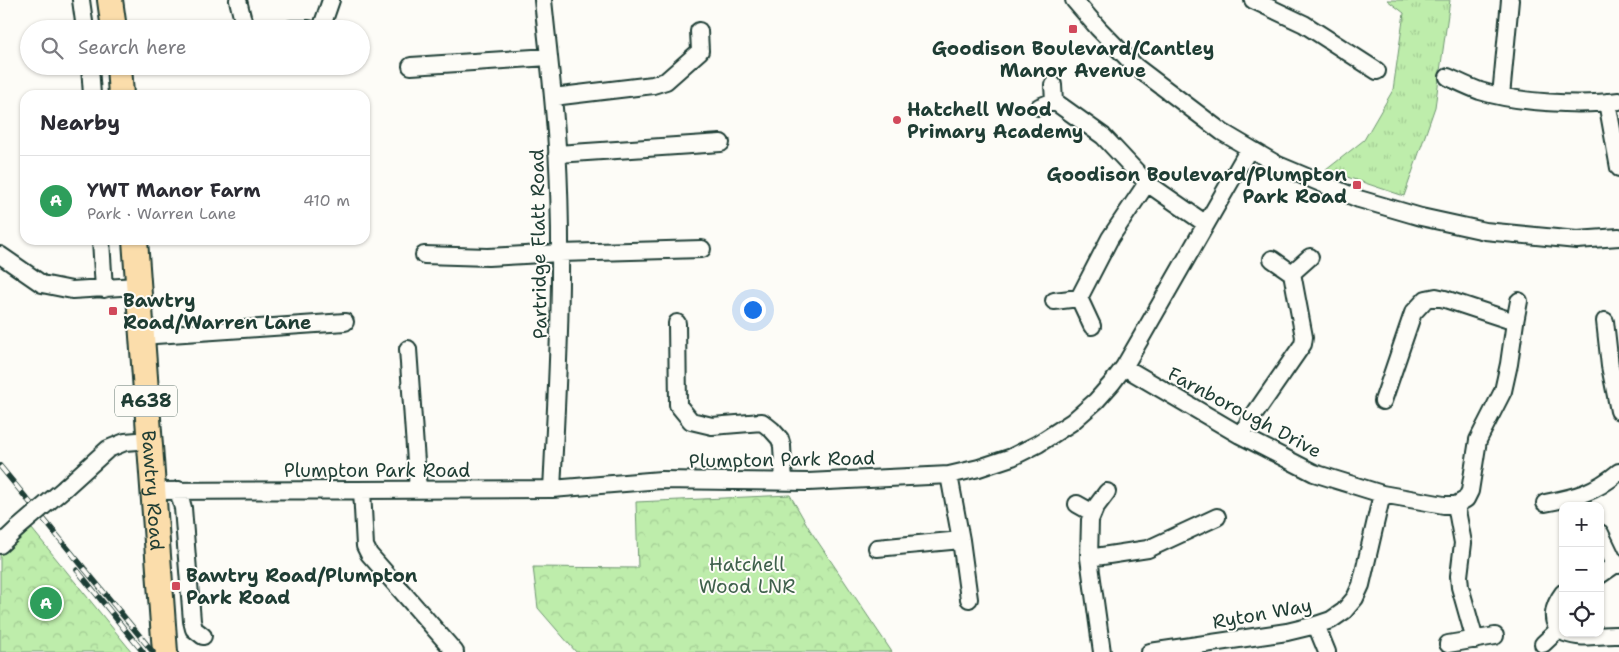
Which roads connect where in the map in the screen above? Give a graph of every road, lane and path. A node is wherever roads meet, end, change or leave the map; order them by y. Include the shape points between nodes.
1 (81, 0) edge
2 (110, 0) edge
3 (238, 0) edge
4 (331, 0) edge
5 (543, 0) edge
6 (1074, 0) edge
7 (1253, 0) edge
8 (1510, 0) edge
9 (84, 20) edge
10 (113, 20) edge
11 (243, 20) edge
12 (324, 20) edge
13 (698, 31) dead end
14 (549, 57) junction
15 (411, 66) dead end
16 (1377, 71) dead end
17 (91, 75) edge
18 (119, 75) edge
19 (1448, 77) dead end
20 (92, 90) edge
21 (120, 90) edge
22 (1501, 96) junction
23 (553, 97) junction
24 (1613, 101) edge
25 (1038, 107) dead end
26 (721, 143) dead end
27 (1249, 149) junction
28 (557, 154) junction
29 (1619, 168) edge
30 (1147, 183) junction
31 (1206, 224) junction
32 (1619, 237) edge
33 (101, 245) edge
34 (135, 245) edge
35 (702, 250) dead end
36 (560, 253) junction
37 (424, 254) dead end
38 (0, 255) edge
39 (1310, 257) dead end
40 (1272, 259) dead end
41 (1292, 273) junction
42 (137, 286) junction
43 (104, 290) junction
44 (1079, 298) junction
45 (1054, 301) dead end
46 (1519, 301) dead end
47 (1605, 321) dead end
48 (345, 322) dead end
49 (1515, 322) junction
50 (676, 323) dead end
51 (1092, 326) dead end
52 (141, 336) junction
53 (408, 349) dead end
54 (1124, 367) junction
55 (1382, 401) dead end
56 (1619, 411) edge
57 (1240, 435) junction
58 (150, 440) junction
59 (1619, 472) edge
60 (949, 475) junction
61 (784, 482) junction
62 (552, 489) junction
63 (178, 490) junction
64 (362, 490) junction
65 (418, 490) junction
66 (152, 491) junction
67 (1107, 492) dead end
68 (1382, 494) junction
69 (1585, 500) edge
70 (1545, 503) dead end
71 (1077, 504) dead end
72 (1456, 505) junction
73 (1093, 513) junction
74 (1217, 517) dead end
75 (961, 540) junction
76 (1604, 541) edge
77 (0, 545) edge
78 (877, 548) dead end
79 (1089, 558) junction
80 (1618, 564) edge
81 (1604, 573) edge
82 (969, 599) dead end
83 (1559, 600) edge
84 (1316, 625) junction
85 (1559, 628) edge
86 (1559, 634) edge
87 (1604, 634) edge
88 (1619, 635) edge
89 (203, 636) dead end
90 (1495, 636) dead end
91 (1574, 637) edge
92 (1592, 637) edge
93 (1475, 640) junction
94 (1448, 644) dead end
95 (1544, 644) dead end
96 (165, 652) edge
97 (455, 652) edge
98 (1102, 652) edge
99 (1150, 652) edge
100 (1327, 652) edge

1 - 9 street
2 - 10 highway
3 - 11 street
4 - 12 street
5 - 14 street, Partridge Flatt Road
6 - 27 street via 1136,66
7 - 16 street via 1304,24
8 - 22 street
13 - 23 street via 700,51 666,81
14 - 15 street
14 - 23 street, Partridge Flatt Road
17 - 20 street
18 - 21 highway
19 - 22 street
22 - 24 street via 1577,102
23 - 28 street, Partridge Flatt Road
24 - 29 street
25 - 30 street via 1054,93 1103,136
26 - 28 street
27 - 31 street, Plumpton Park Road
27 - 32 street via 1278,165 1359,199 1421,216 1529,236 1577,240
28 - 36 street, Partridge Flatt Road
30 - 31 street
30 - 44 street via 1110,238
31 - 54 street, Plumpton Park Road
33 - 43 street
34 - 42 highway, Bawtry Road / A638
35 - 36 street
36 - 37 street via 488,257
36 - 62 street, Partridge Flatt Road via 560,345
38 - 43 street via 42,284 72,290
39 - 41 street
40 - 41 street
41 - 57 street via 1303,344
42 - 43 street
42 - 52 highway, Bawtry Road / A638
44 - 45 street
44 - 51 street
46 - 49 street
47 - 56 street
48 - 52 street
49 - 55 street via 1445,299 1426,299 1413,313
49 - 72 street via 1502,391 1478,440 1470,491 1466,499
50 - 61 street via 678,405 691,421 712,426 762,422 780,438
52 - 58 highway, Bawtry Road / A638
53 - 65 street
54 - 57 street, Farnborough Drive
54 - 60 street, Plumpton Park Road via 1096,401 1072,422 1038,444 1012,457
57 - 68 street, Farnborough Drive via 1314,473
58 - 66 highway, Bawtry Road / A638
58 - 77 street, bridge via 125,442 108,449
59 - 69 street
60 - 61 street, Plumpton Park Road
60 - 75 street
61 - 62 street, Plumpton Park Road via 661,480
62 - 65 street, Plumpton Park Road
63 - 64 street, Plumpton Park Road
63 - 66 street, Plumpton Park Road
63 - 89 street via 183,508 192,620 194,629
64 - 65 street, Plumpton Park Road
64 - 97 street via 365,546 369,554
66 - 96 highway, Bawtry Road / A638
67 - 73 street
68 - 72 street, Farnborough Drive
68 - 84 street, Ryton Way via 1356,598 1331,620
69 - 70 street
71 - 73 street
72 - 93 street via 1463,543 1460,587
73 - 79 street
74 - 79 street via 1148,548
75 - 78 street
75 - 82 street
76 - 80 street
79 - 98 street
80 - 81 street
83 - 85 street via 1554,616
84 - 99 street, Ryton Way
84 - 100 street
86 - 95 street
87 - 88 street
90 - 93 street
91 - 92 street
93 - 94 street

